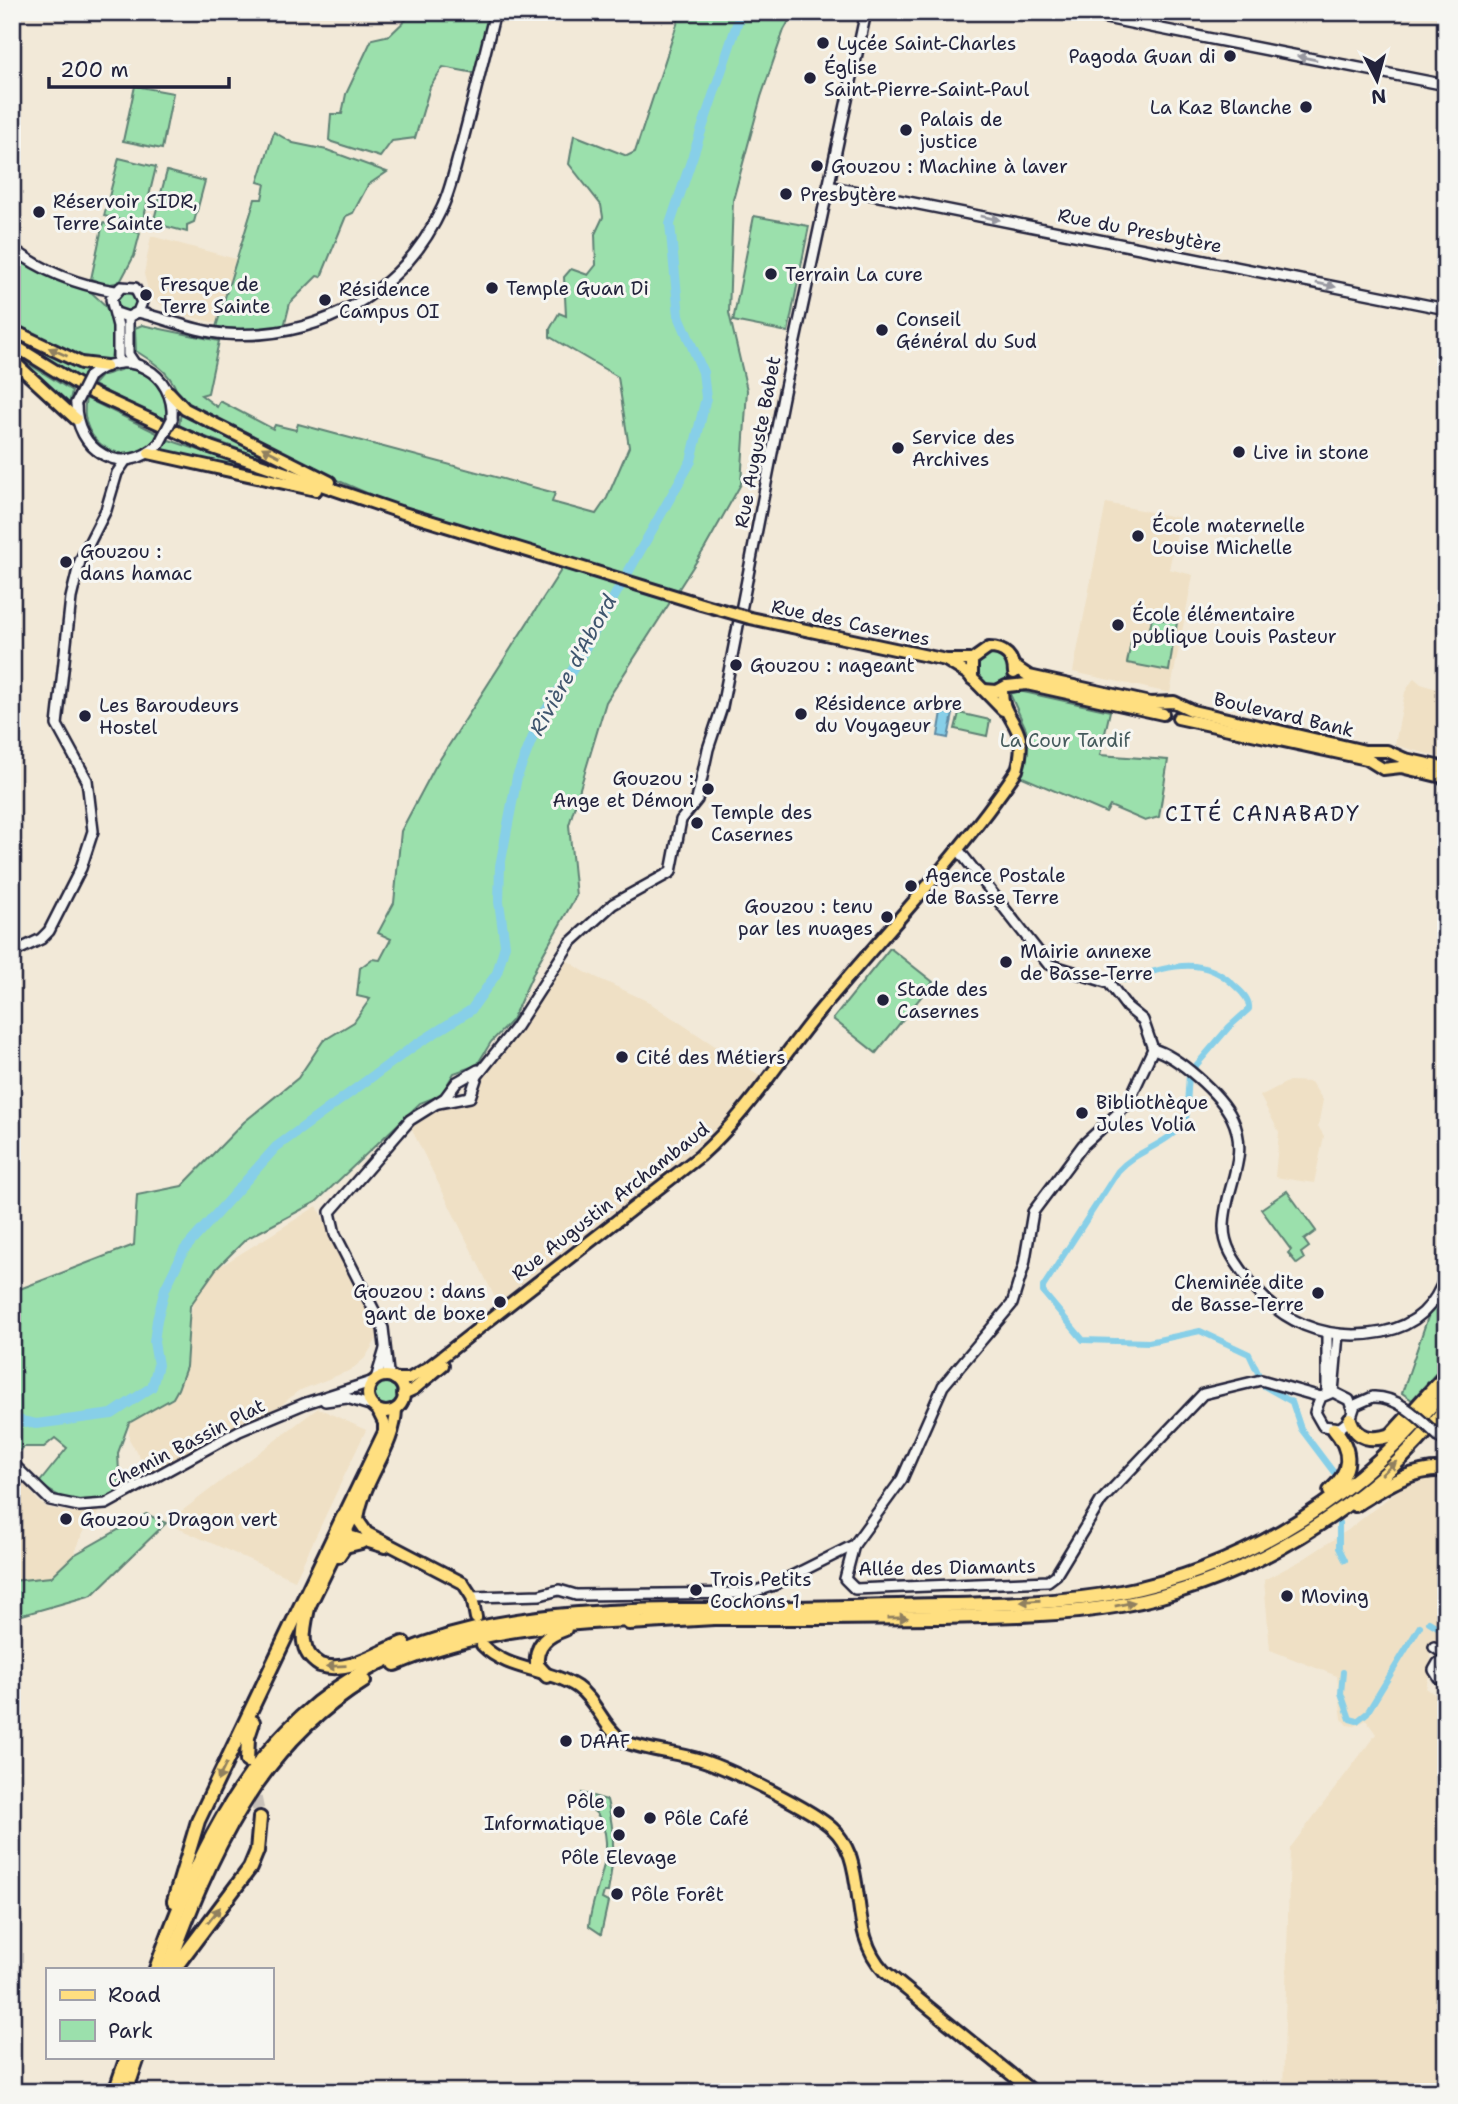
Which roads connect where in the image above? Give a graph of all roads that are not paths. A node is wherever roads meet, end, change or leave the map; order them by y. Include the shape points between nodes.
1 (495, 12) edge
2 (866, 12) edge
3 (1075, 12) edge
4 (1446, 85) edge
5 (828, 186) junction
6 (12, 248) edge
7 (88, 286) junction
8 (115, 291) junction
9 (142, 302) junction
10 (111, 303) junction
11 (1446, 309) edge
12 (138, 312) junction
13 (116, 313) junction
14 (128, 317) junction
15 (164, 318) junction
16 (12, 330) edge
17 (12, 344) edge
18 (12, 360) edge
19 (118, 363) junction
20 (134, 363) junction
21 (106, 366) junction
22 (169, 392) junction
23 (76, 419) junction
24 (149, 453) junction
25 (107, 457) junction
26 (126, 460) junction
27 (113, 487) junction
28 (400, 512) junction
29 (946, 660) junction
30 (972, 660) junction
31 (1014, 666) junction
32 (972, 679) junction
33 (1005, 687) junction
34 (984, 690) junction
35 (1164, 709) junction
36 (1179, 712) junction
37 (1010, 716) junction
38 (1387, 753) junction
39 (1377, 764) junction
40 (1392, 767) junction
41 (1446, 768) edge
42 (1446, 778) edge
43 (957, 848) junction
44 (12, 953) edge
45 (1153, 1049) junction
46 (469, 1082) junction
47 (455, 1094) junction
48 (1446, 1275) edge
49 (507, 1306) junction
50 (1333, 1334) junction
51 (387, 1344) junction
52 (1446, 1376) edge
53 (394, 1378) junction
54 (375, 1380) junction
55 (1446, 1387) edge
56 (1296, 1392) junction
57 (403, 1394) junction
58 (1327, 1394) junction
59 (1345, 1395) junction
60 (1373, 1395) junction
61 (306, 1403) junction
62 (375, 1408) junction
63 (1446, 1408) edge
64 (396, 1409) junction
65 (1315, 1412) junction
66 (1351, 1416) junction
67 (1334, 1429) junction
68 (1446, 1436) edge
69 (1446, 1443) edge
70 (12, 1463) edge
71 (1446, 1470) edge
72 (363, 1495) junction
73 (343, 1517) junction
74 (346, 1531) junction
75 (364, 1538) junction
76 (1291, 1541) junction
77 (854, 1545) junction
78 (1198, 1571) junction
79 (326, 1573) junction
80 (472, 1597) junction
81 (309, 1604) junction
82 (476, 1618) dead end
83 (714, 1618) junction
84 (496, 1624) junction
85 (1434, 1647) dead end
86 (1446, 1655) edge
87 (1446, 1662) edge
88 (527, 1675) junction
89 (547, 1676) junction
90 (1445, 1680) edge
91 (570, 1684) junction
92 (591, 1703) junction
93 (247, 1761) dead end
94 (260, 1818) tunnel mouth
95 (156, 1968) edge
96 (156, 1968) edge
97 (168, 1968) edge
98 (175, 1968) edge
99 (127, 2058) edge
100 (138, 2058) edge
101 (115, 2092) edge
102 (126, 2092) edge
103 (1033, 2092) edge

1 - 15 street via 443,207 398,274 337,316 306,327 223,334
2 - 5 street, Rue Auguste Babet
4 -> 3 street
5 -> 11 street, Rue du Presbytère
5 - 46 street, Rue Auguste Babet via 722,706 697,800 681,820 671,872 613,904 582,931 560,956 516,1027
6 - 7 street
7 - 8 street
7 - 10 street
8 - 9 street via 131,286
8 - 10 street
9 - 12 street
9 - 15 street
10 - 13 street
12 - 14 street
12 - 15 street
13 - 14 street
13 - 19 street
14 - 20 street via 127,346
21 -> 16 main road via 81,363
17 - 28 main road via 90,392 188,439
18 - 23 main road
19 - 20 street
19 - 21 street
20 - 22 street via 152,370
21 - 23 street, bridge via 89,377 76,403
22 - 24 street, bridge via 172,419
28 -> 22 main road via 186,409
23 - 25 street via 83,438
24 - 26 street
24 - 28 main road
25 - 26 street
25 - 27 street
26 - 27 street
27 - 44 street via 75,575 56,709 61,739 87,780 93,831 81,868 49,931
28 - 29 main road, Rue des Casernes, bridge via 750,618
29 - 30 main road
29 - 32 main road
30 - 31 main road via 983,650 995,648 1005,652
30 - 32 main road
31 - 33 main road
31 - 35 main road via 1029,676
32 - 34 main road
33 - 34 main road
33 - 35 main road via 1027,684
33 - 37 main road, Rue Augustin Archambaud via 1002,699
34 - 37 main road, Rue Augustin Archambaud
35 - 36 main road via 1174,702
35 - 36 main road via 1169,720
36 - 38 main road, Boulevard Bank
36 - 39 main road, Boulevard Bank
37 - 43 main road, Rue Augustin Archambaud via 1021,734 1017,771
38 - 39 main road via 1376,758
38 - 40 main road
38 - 41 main road, Boulevard Bank
39 - 40 main road, Boulevard Bank via 1383,769
40 - 42 main road
43 - 45 street via 1048,964 1109,983 1143,1020
43 - 49 main road, Rue Augustin Archambaud via 805,1029 729,1128 701,1156
45 - 50 street via 1167,1054 1218,1096 1234,1121 1240,1158 1224,1228 1234,1260 1277,1312
45 - 77 street via 1127,1105 1083,1145 1033,1212 1014,1300 943,1386 902,1479
46 - 47 street via 457,1082
46 - 47 street via 470,1097
47 - 51 street via 410,1120 332,1209 329,1219
48 - 50 street via 1435,1301 1417,1318 1389,1330
49 - 53 main road, Rue Augustin Archambaud via 419,1375 403,1381
49 - 57 main road, Rue Augustin Archambaud via 432,1375
50 - 58 street
51 - 53 street via 388,1372
51 - 54 street
52 - 66 highway via 1391,1436 1367,1438 1353,1428
53 - 54 main road
53 - 57 main road
54 - 61 street, Chemin Bassin Plat
54 - 62 main road via 368,1393
55 - 78 highway via 1396,1445 1328,1501 1284,1530
56 - 58 street
56 - 65 street
56 - 77 street, Allée des Diamants via 1261,1380 1203,1394 1101,1501 1048,1581 855,1589 845,1579
57 - 64 main road
58 - 59 street
58 - 65 street
59 - 60 street
59 - 66 street
60 - 66 street via 1360,1401
60 - 68 street, bridge via 1389,1392 1403,1399
60 - 69 street, bridge via 1400,1404
61 - 62 street, Chemin Bassin Plat via 347,1398
61 - 70 street, Chemin Bassin Plat via 239,1431 122,1497 97,1506 50,1500
62 - 64 main road
62 - 73 main road via 384,1432
76 -> 63 highway via 1369,1486
64 - 72 main road via 391,1435
65 - 67 street via 1324,1426
66 - 67 street
67 - 78 highway via 1348,1456 1339,1483
71 - 76 highway via 1405,1476
72 - 74 highway
72 - 75 main road via 358,1520
73 - 74 main road
73 -> 95 highway via 198,1821
74 - 75 main road
74 - 79 highway
75 - 79 highway via 345,1546
75 - 80 main road via 452,1575
83 -> 76 highway via 970,1617 1119,1606 1202,1583
77 - 80 street via 750,1593 576,1595 559,1590 541,1595
78 -> 84 highway via 1137,1589 1075,1598 958,1605 587,1612
79 - 81 highway
80 - 82 main road
84 -> 81 highway via 404,1642 351,1665 329,1667 315,1661 304,1647
81 - 93 highway via 253,1719
83 - 89 highway via 589,1625 553,1633 543,1640 536,1657
83 - 97 highway via 588,1621 498,1632 435,1647 350,1690 295,1736 242,1802 205,1872
84 - 96 highway via 452,1633 387,1659 342,1684 287,1731 255,1767 216,1827 176,1912
85 - 86 street
87 - 90 street via 1434,1670
88 - 89 main road via 492,1661 482,1644 496,1656
88 - 91 main road
88 - 92 main road
89 - 91 main road
91 - 92 main road
92 - 103 main road via 623,1741 720,1767 834,1830 853,1867 871,1957
98 -> 94 highway via 250,1868 260,1836
99 - 101 highway
100 - 102 highway

